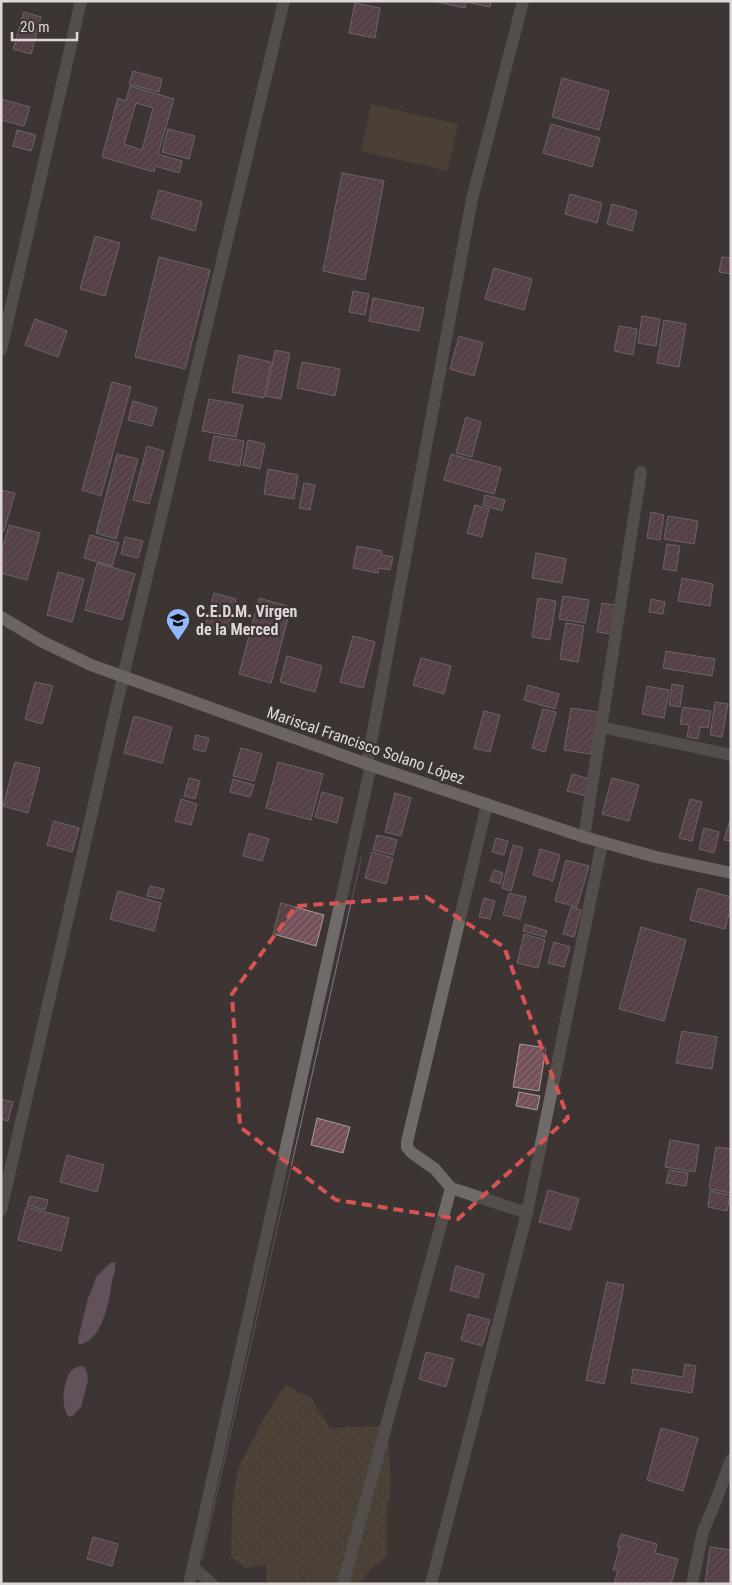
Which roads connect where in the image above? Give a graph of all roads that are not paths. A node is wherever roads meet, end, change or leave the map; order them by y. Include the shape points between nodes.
1 (82, 1) edge
2 (284, 1) edge
3 (523, 1) edge
4 (1, 350) edge
5 (641, 472) dead end
6 (1, 617) edge
7 (123, 677) junction
8 (601, 727) junction
9 (731, 755) edge
10 (369, 764) junction
11 (487, 804) junction
12 (584, 837) junction
13 (602, 842) junction
14 (731, 873) edge
15 (452, 1188) junction
16 (1, 1210) edge
17 (527, 1213) junction
18 (731, 1460) edge
19 (193, 1567) junction
20 (189, 1584) edge
21 (212, 1584) edge
22 (343, 1584) edge
23 (431, 1584) edge
24 (692, 1584) edge

1 - 4 street
2 - 7 street
3 - 10 street via 472,198
5 - 8 street
6 - 7 main road, Mariscal Francisco Solano López via 54,648
7 - 10 main road, Mariscal Francisco Solano López
7 - 16 street
8 - 9 street
8 - 12 street
10 - 11 main road, Mariscal Francisco Solano López
10 - 19 street
11 - 12 main road, Mariscal Francisco Solano López
11 - 15 street via 407,1142 412,1153 435,1169
12 - 13 main road, Mariscal Francisco Solano López
13 - 14 main road, Mariscal Francisco Solano López
13 - 17 street
15 - 17 street
15 - 22 street
17 - 23 street
18 - 24 street via 703,1530
19 - 20 street
19 - 21 street

